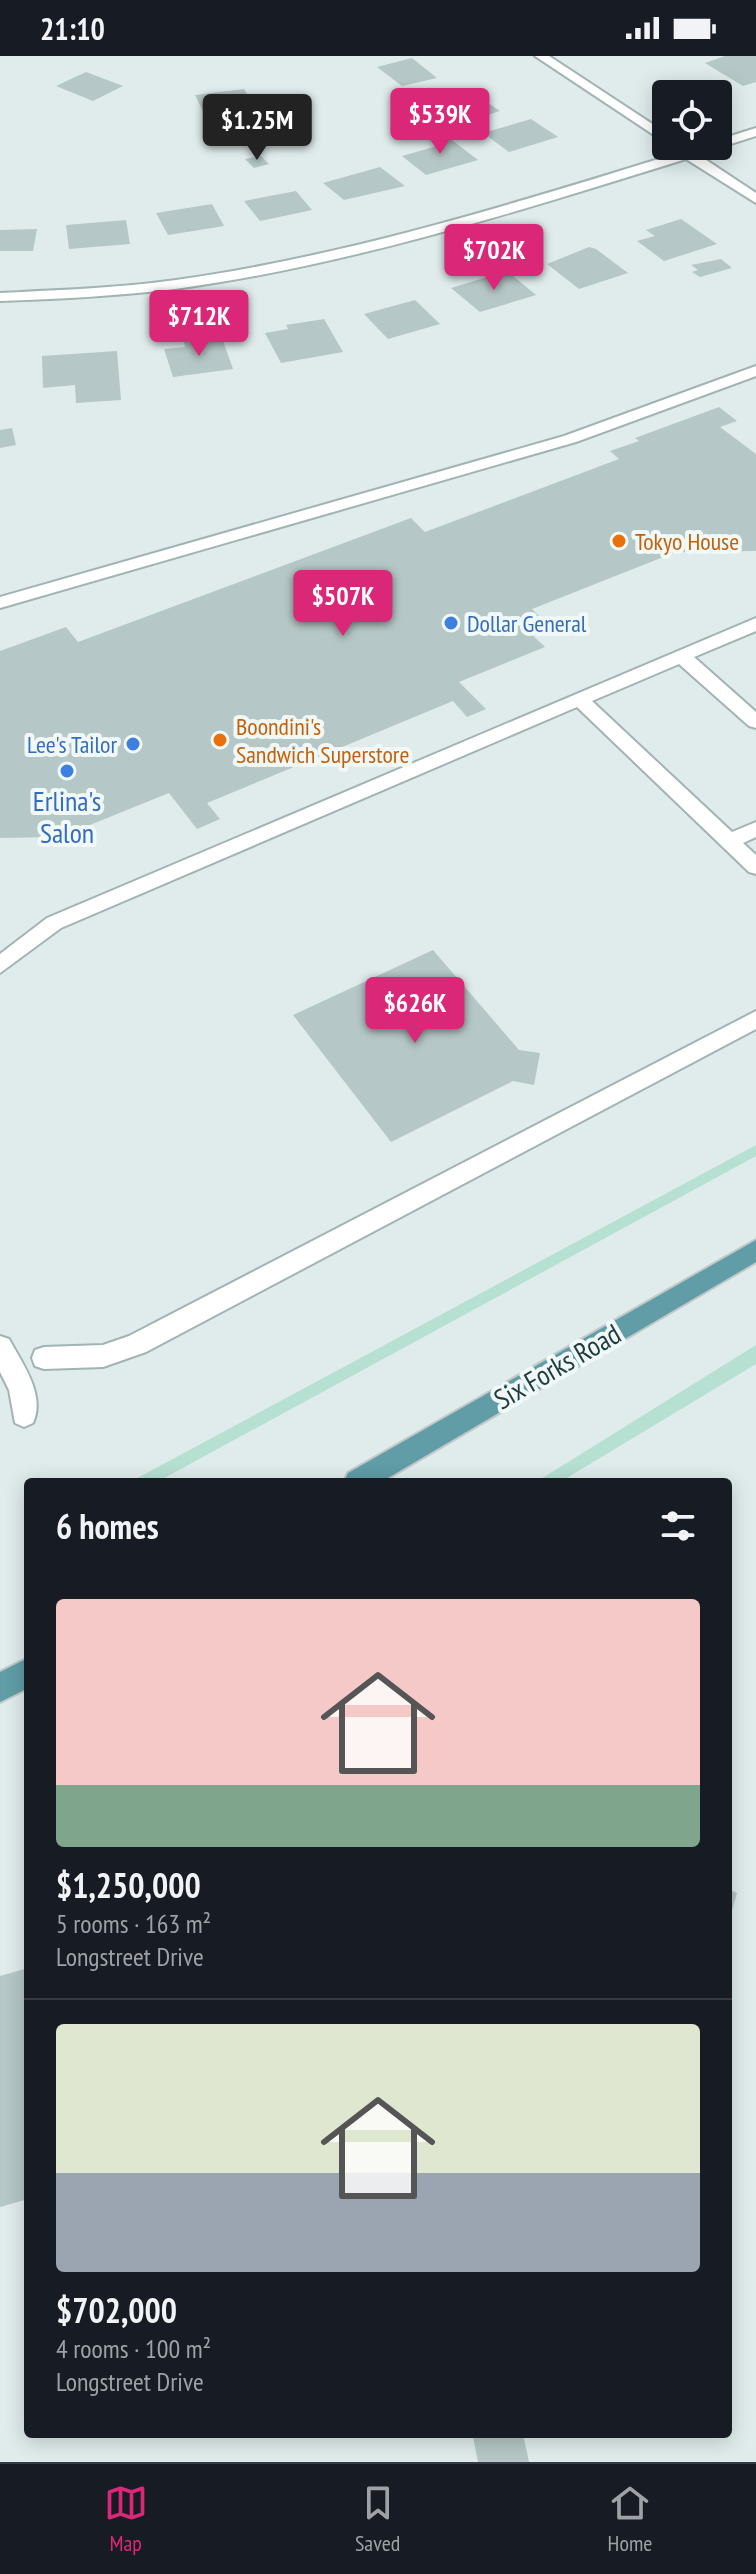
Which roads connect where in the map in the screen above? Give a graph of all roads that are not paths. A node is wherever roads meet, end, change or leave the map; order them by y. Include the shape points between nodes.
1 (541, 56) edge
2 (652, 130) edge
3 (756, 132) edge
4 (732, 140) edge
5 (652, 160) edge
6 (697, 160) edge
7 (756, 199) edge
8 (0, 297) edge
9 (756, 371) edge
10 (0, 603) edge
11 (756, 624) edge
12 (681, 656) junction
13 (579, 699) junction
14 (756, 722) edge
15 (756, 829) edge
16 (729, 841) junction
17 (756, 867) edge
18 (0, 965) edge
19 (756, 1019) edge
20 (756, 1250) edge
21 (0, 1347) edge
22 (44, 1358) dead end
23 (24, 1415) dead end
24 (364, 1478) edge
25 (24, 1674) edge
26 (0, 1688) edge

1 - 2 street
3 - 4 street
5 - 8 street via 452,225 277,269 128,290
6 - 7 street
9 - 10 street via 570,439
11 - 12 street
12 - 13 street
12 - 14 street
13 - 16 street
13 - 18 street via 54,923
15 - 16 street
16 - 17 street
19 - 22 street via 137,1344 103,1356
20 - 24 main road, Six Forks Road
21 - 23 street via 22,1389
25 - 26 main road

